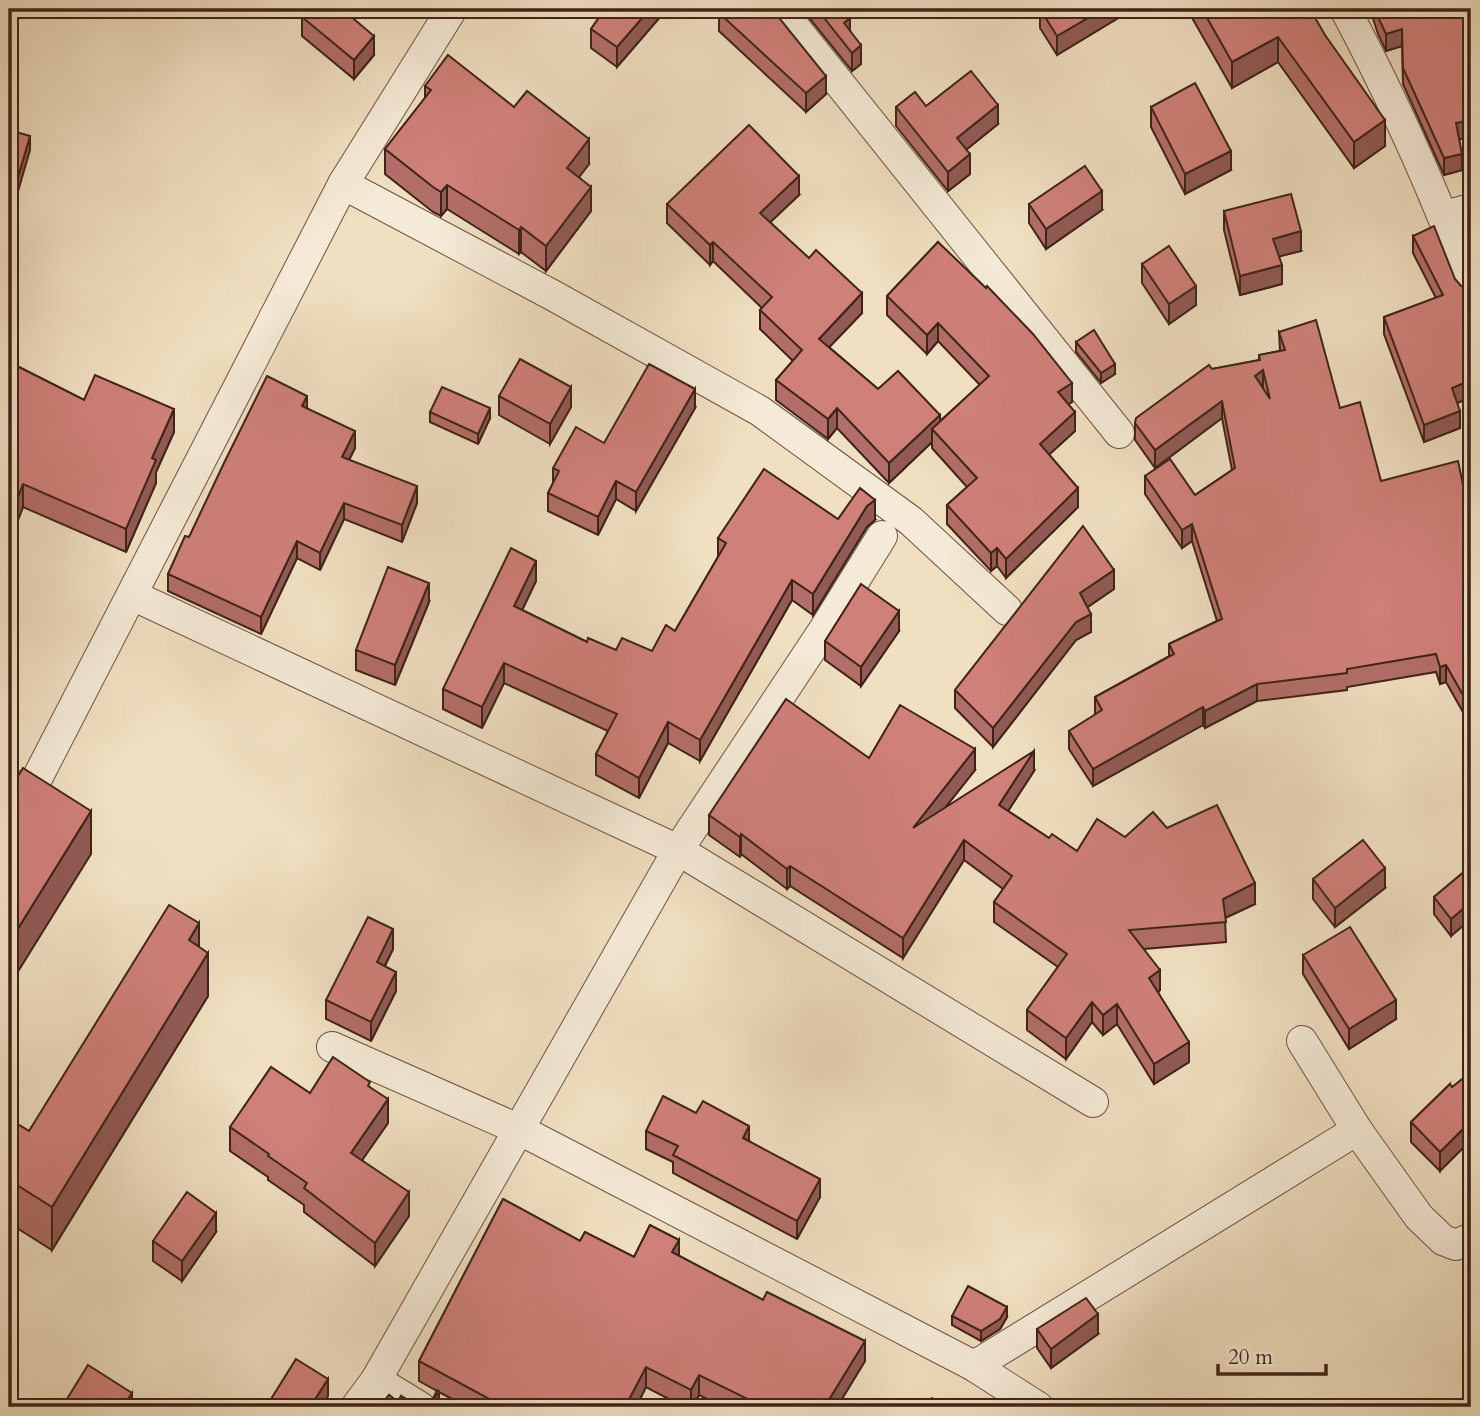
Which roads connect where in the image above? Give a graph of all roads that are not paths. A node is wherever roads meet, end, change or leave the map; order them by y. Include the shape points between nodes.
1 (452, 9) edge
2 (780, 9) edge
3 (1345, 9) edge
4 (343, 184) junction
5 (1458, 213) edge
6 (1471, 289) edge
7 (1119, 433) dead end
8 (882, 536) dead end
9 (132, 595) junction
10 (1007, 610) dead end
11 (9, 783) edge
12 (678, 850) junction
13 (1302, 1041) dead end
14 (332, 1047) dead end
15 (1094, 1102) dead end
16 (520, 1129) junction
17 (1357, 1130) junction
18 (1471, 1238) edge
19 (974, 1366) junction
20 (376, 1380) junction
21 (356, 1407) edge
22 (420, 1407) edge
23 (1038, 1407) edge

1 - 4 street
2 - 7 street
3 - 5 street
4 - 9 street
4 - 10 street via 760,411 911,521
5 - 6 street
8 - 12 street
9 - 11 street via 30,792
9 - 12 street
12 - 15 street
12 - 16 street
13 - 17 street
14 - 16 street
16 - 19 street
16 - 20 street
17 - 18 street via 1435,1233 1455,1245
17 - 19 street
19 - 23 street
20 - 21 street
20 - 22 street

